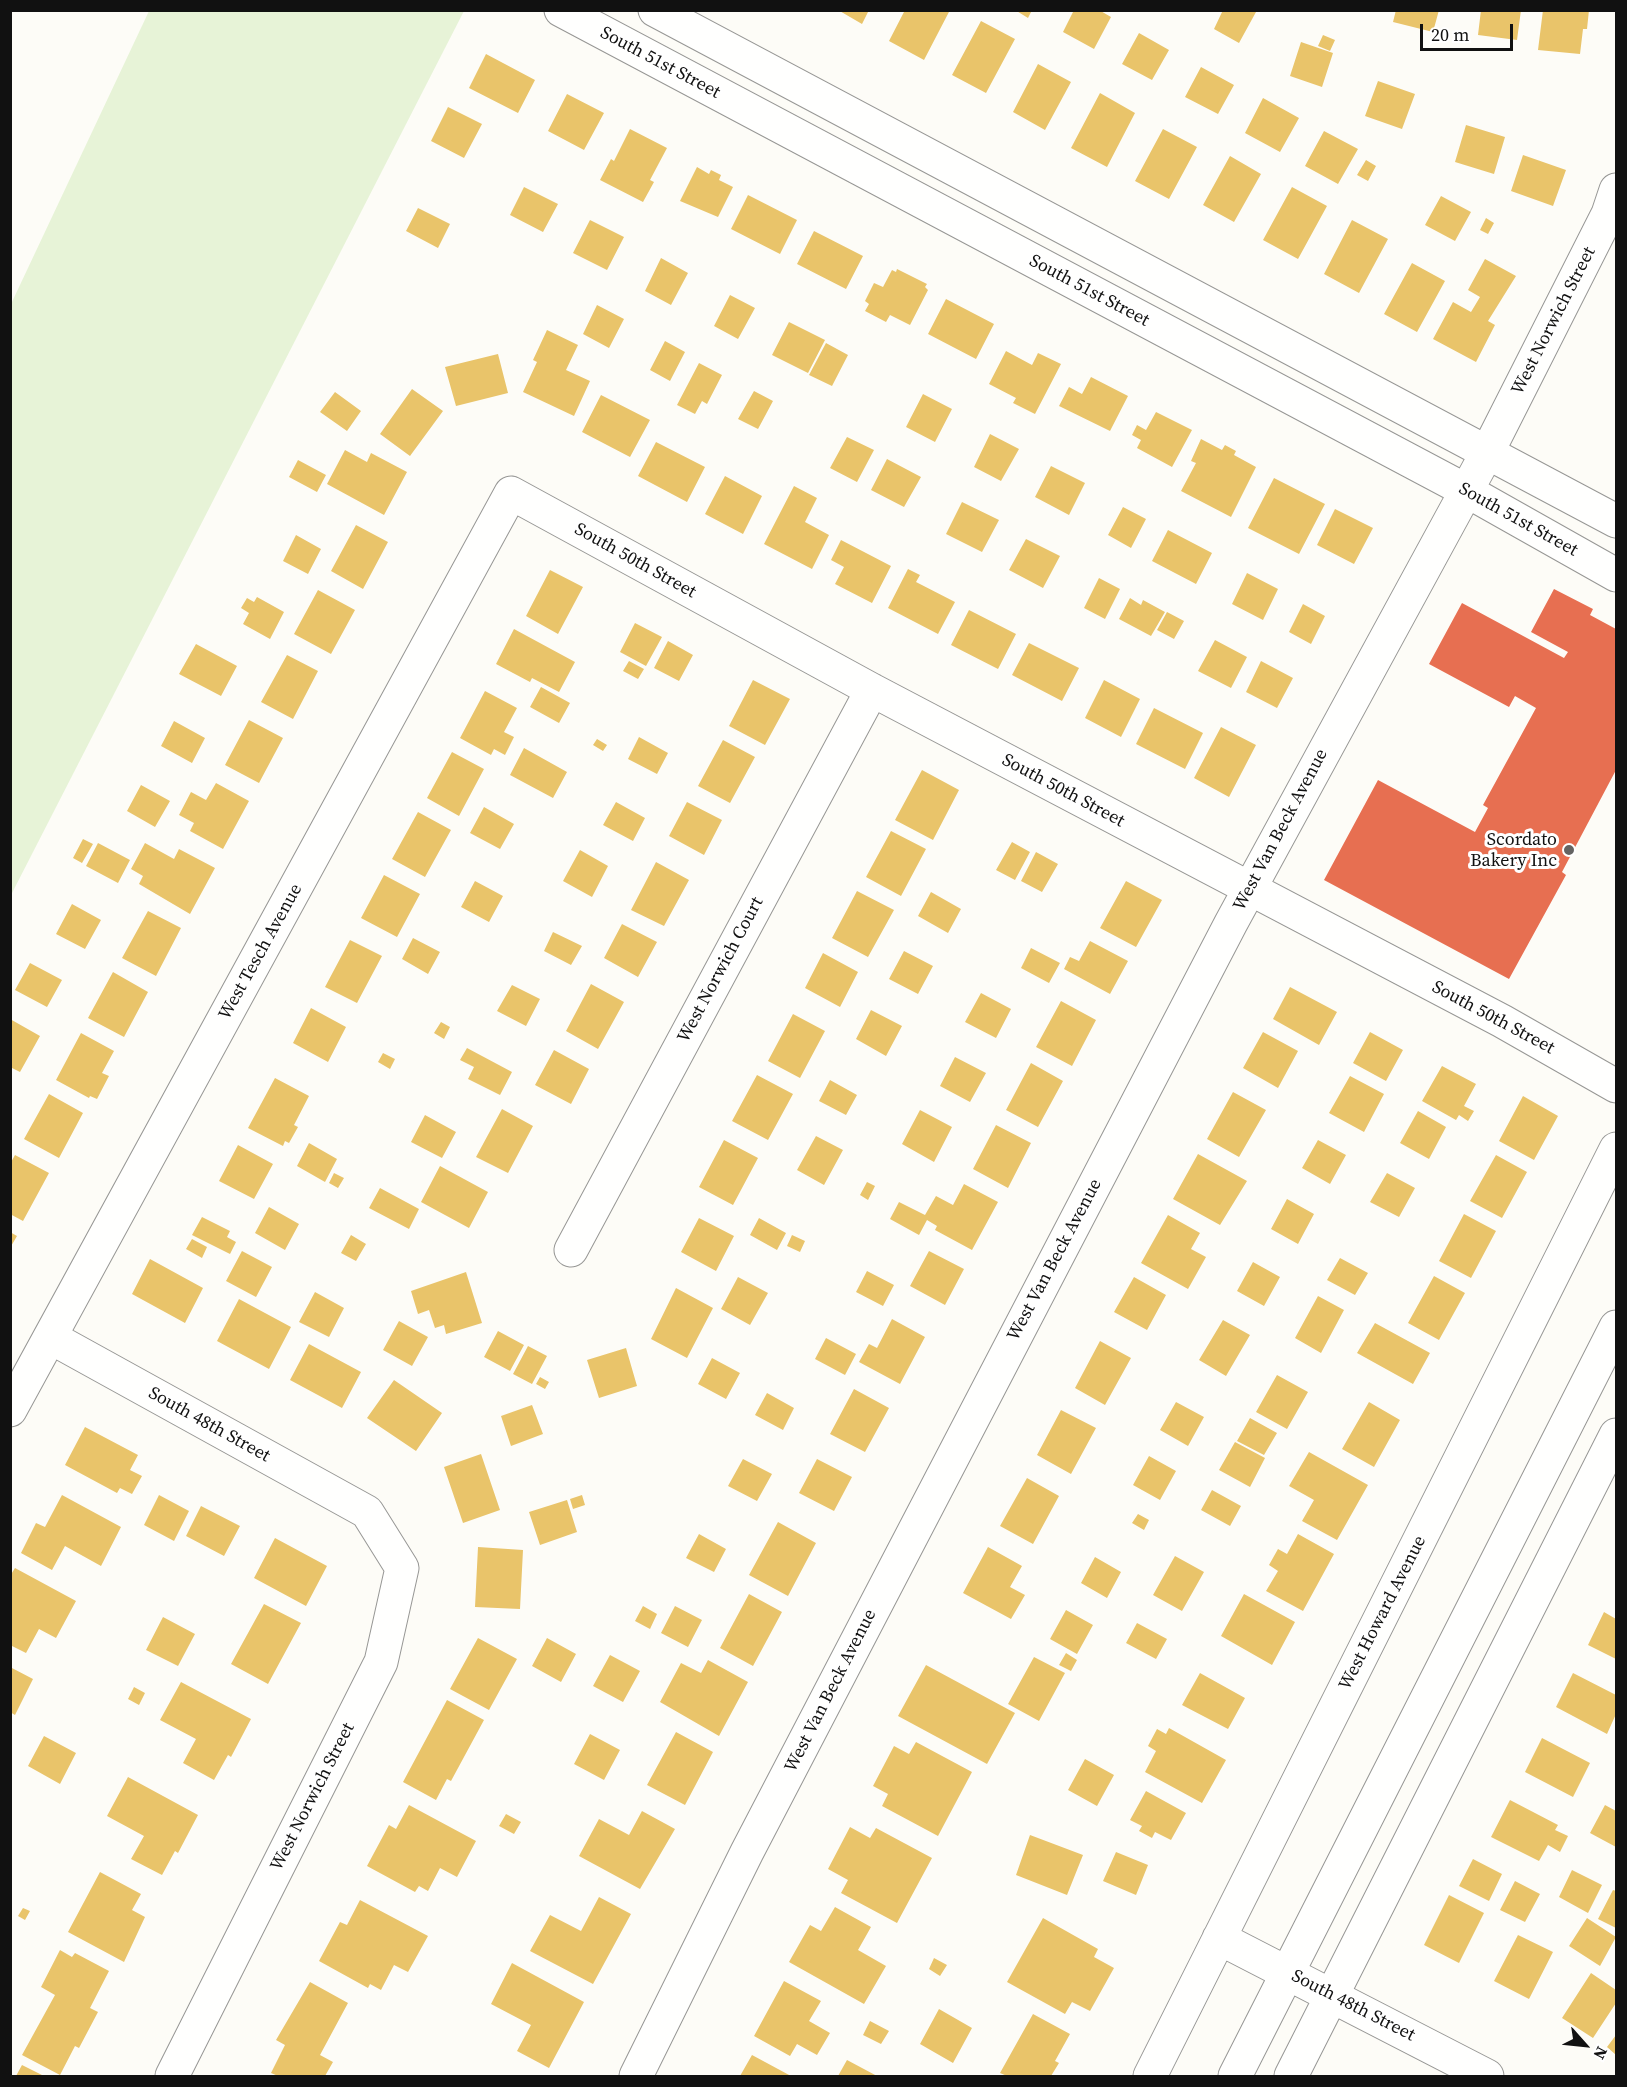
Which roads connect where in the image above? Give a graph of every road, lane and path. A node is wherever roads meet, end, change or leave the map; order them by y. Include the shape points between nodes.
1 (561, 10) edge
2 (655, 10) edge
3 (1617, 190) edge
4 (1488, 451) junction
5 (1467, 491) junction
6 (511, 493) joint
7 (1617, 521) edge
8 (1617, 574) edge
9 (872, 690) junction
10 (1249, 890) junction
11 (1617, 1086) edge
12 (1617, 1149) edge
13 (571, 1250) dead end
14 (1617, 1327) edge
15 (51, 1337) junction
16 (10, 1410) edge
17 (1617, 1435) edge
18 (367, 1512) joint
19 (1219, 1938) junction
20 (1288, 1973) junction
21 (1333, 1995) junction
22 (172, 2076) edge
23 (636, 2076) edge
24 (1150, 2076) edge
25 (1234, 2076) edge
26 (1291, 2076) edge
27 (1487, 2076) edge

1 - 5 street, South 51st Street
2 - 4 street
3 - 4 street, West Norwich Street
4 - 5 street, West Van Beck Avenue
4 - 7 street
5 - 8 street, South 51st Street
5 - 10 street, West Van Beck Avenue
6 - 9 street, South 50th Street
6 - 15 street, West Tesch Avenue
9 - 10 street, South 50th Street
9 - 13 street, West Norwich Court
10 - 11 street, South 50th Street via 1502,1021
10 - 23 street, West Van Beck Avenue via 747,1852
12 - 19 street, West Howard Avenue
14 - 20 street
15 - 16 street, West Tesch Avenue
15 - 18 street, South 48th Street
17 - 21 street
18 - 22 street, West Norwich Street via 402,1568 381,1662
19 - 20 street, South 48th Street
19 - 24 street, West Howard Avenue
20 - 21 street, South 48th Street
20 - 25 street
21 - 26 street
21 - 27 street, South 48th Street

